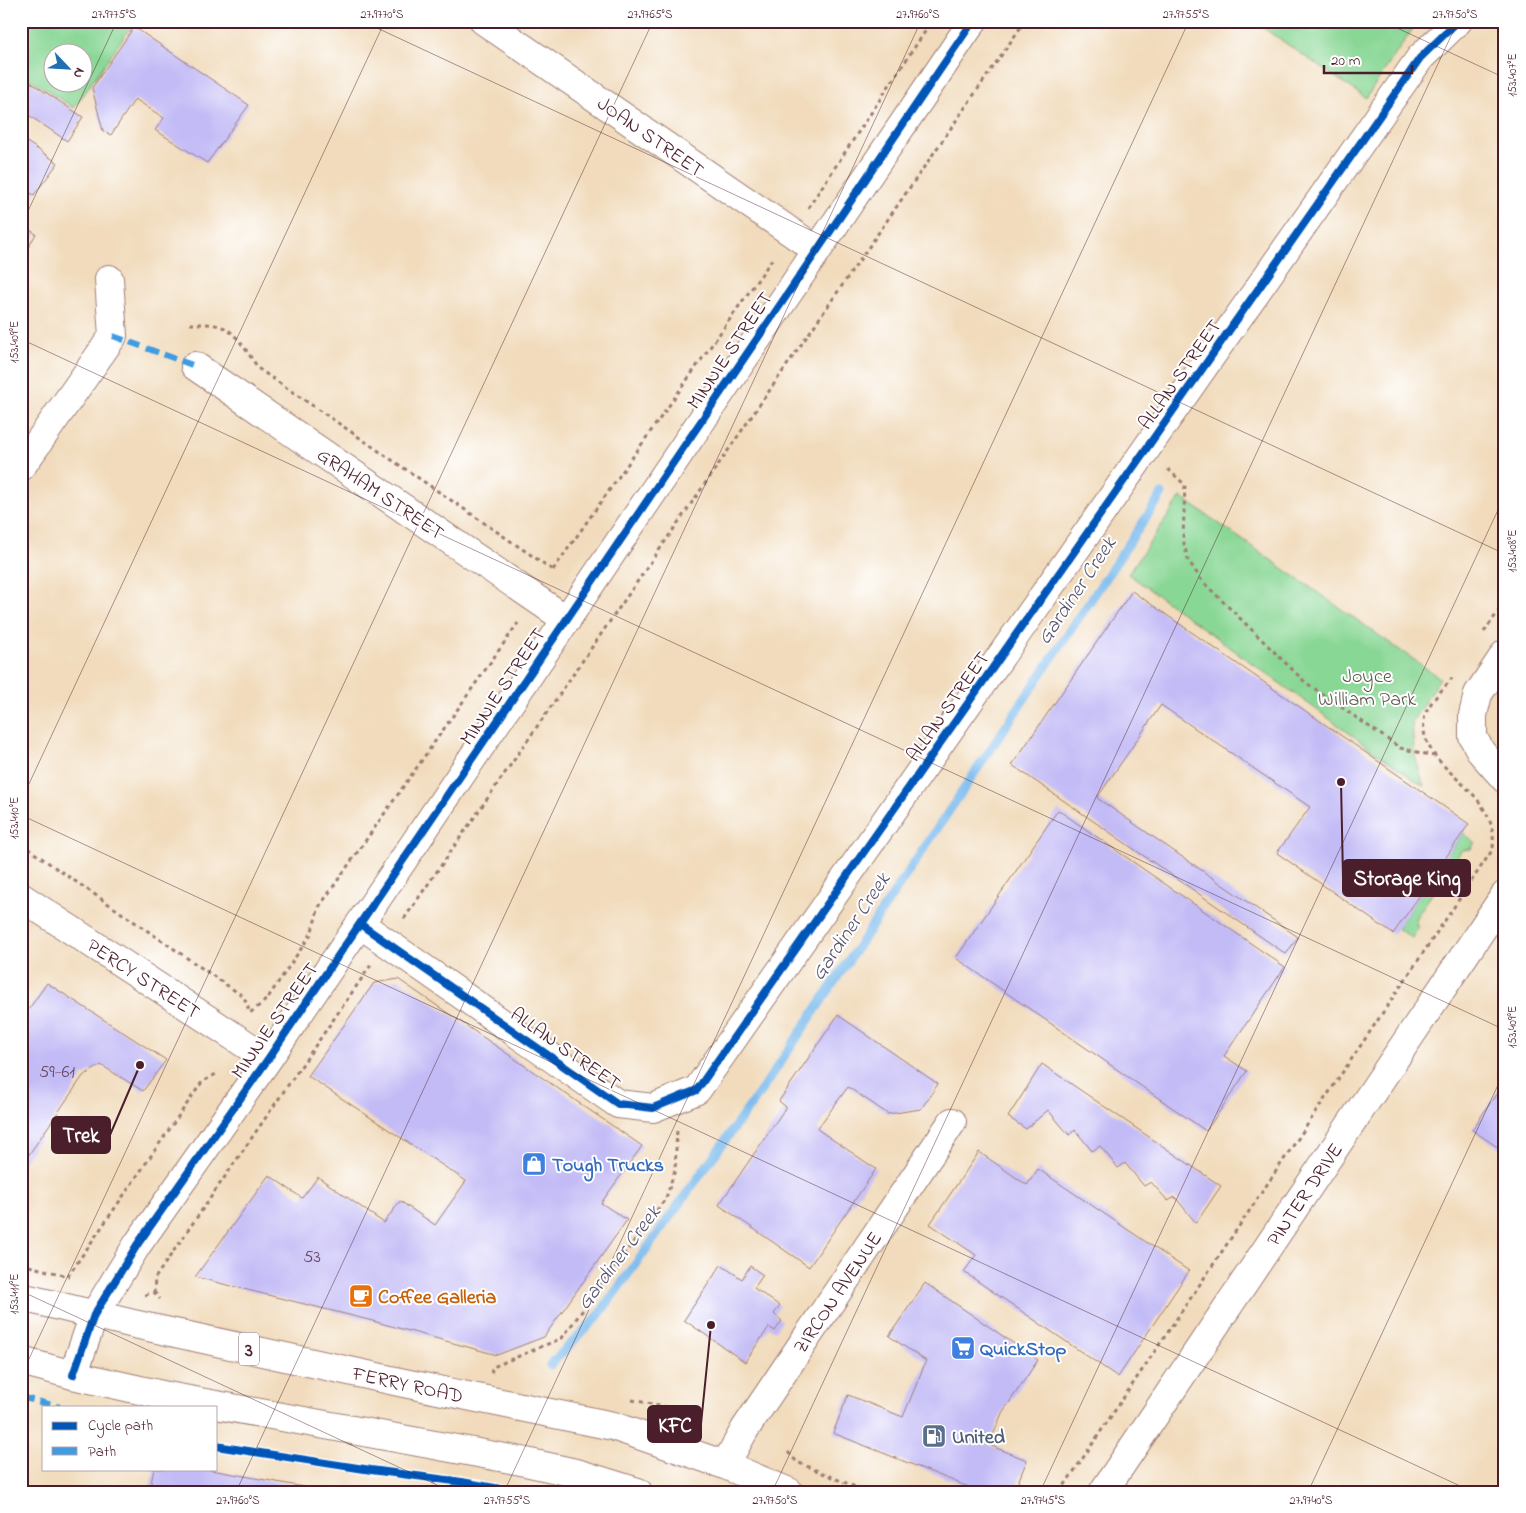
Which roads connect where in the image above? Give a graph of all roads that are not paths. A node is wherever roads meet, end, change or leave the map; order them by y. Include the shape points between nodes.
1 (484, 21) edge
2 (973, 21) edge
3 (1458, 21) edge
4 (817, 250) junction
5 (109, 279) dead end
6 (195, 366) dead end
7 (21, 467) edge
8 (567, 620) junction
9 (1505, 654) edge
10 (1505, 779) edge
11 (1505, 895) edge
12 (21, 897) edge
13 (360, 924) junction
14 (268, 1059) junction
15 (952, 1122) dead end
16 (21, 1297) edge
17 (94, 1315) junction
18 (21, 1361) edge
19 (73, 1375) junction
20 (725, 1465) junction
21 (638, 1492) edge
22 (789, 1492) edge
23 (1103, 1492) edge

1 - 4 street, JOAN STREET
2 - 4 street, MINNIE STREET
3 - 13 street, ALLAN STREET via 1420,58 698,1090 652,1108 618,1104
4 - 8 street, MINNIE STREET
5 - 7 street via 113,336
6 - 8 street, GRAHAM STREET
8 - 13 street, MINNIE STREET
9 - 10 street via 1478,694 1473,714 1473,737 1480,752
11 - 23 street, PINTER DRIVE
12 - 14 street, PERCY STREET
13 - 14 street, MINNIE STREET
14 - 17 street, MINNIE STREET via 137,1245
15 - 20 street, ZIRCON AVENUE via 745,1429
16 - 17 street, FERRY ROAD / 3
17 - 19 street, MINNIE STREET
17 - 20 street, FERRY ROAD / 3 via 614,1426
18 - 19 street
19 - 21 street via 162,1395 521,1461 580,1474
20 - 22 street, FERRY ROAD / 3

